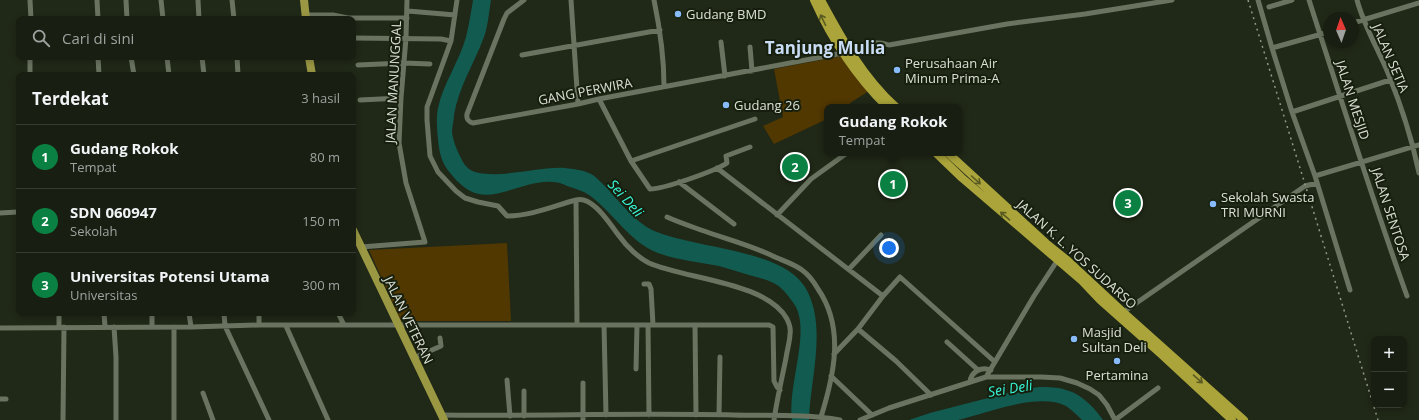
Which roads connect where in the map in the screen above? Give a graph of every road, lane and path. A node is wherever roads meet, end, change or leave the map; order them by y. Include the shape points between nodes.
1 (30, 0) edge
2 (98, 0) edge
3 (126, 0) edge
4 (161, 0) edge
5 (198, 0) edge
6 (232, 0) edge
7 (304, 0) edge
8 (407, 0) edge
9 (457, 0) edge
10 (524, 0) edge
11 (571, 0) edge
12 (654, 0) edge
13 (814, 0) edge
14 (821, 0) edge
15 (1172, 0) edge
16 (1258, 0) edge
17 (1292, 0) edge
18 (1309, 0) edge
19 (1357, 0) edge
20 (1160, 1) edge
21 (1419, 3) edge
22 (1269, 7) dead end
23 (408, 11) junction
24 (455, 15) junction
25 (31, 16) edge
26 (98, 16) edge
27 (128, 16) edge
28 (163, 16) edge
29 (199, 16) edge
30 (234, 16) edge
31 (306, 16) edge
32 (320, 16) edge
33 (338, 16) edge
34 (356, 18) edge
35 (407, 18) junction
36 (1363, 20) junction
37 (1359, 21) edge
38 (660, 30) junction
39 (1323, 34) edge
40 (1320, 35) junction
41 (356, 38) edge
42 (406, 38) junction
43 (451, 41) junction
44 (721, 42) dead end
45 (575, 46) junction
46 (750, 47) dead end
47 (1272, 48) junction
48 (846, 52) junction
49 (522, 55) dead end
50 (30, 60) edge
51 (98, 60) edge
52 (132, 60) edge
53 (167, 60) edge
54 (202, 60) edge
55 (237, 60) edge
56 (310, 60) edge
57 (404, 63) junction
58 (430, 64) dead end
59 (358, 65) dead end
60 (752, 71) junction
61 (30, 72) edge
62 (99, 72) edge
63 (134, 72) edge
64 (169, 72) edge
65 (204, 72) edge
66 (238, 72) edge
67 (312, 72) edge
68 (725, 76) junction
69 (1390, 80) junction
70 (664, 86) junction
71 (1340, 97) junction
72 (401, 98) junction
73 (599, 99) junction
74 (360, 100) dead end
75 (578, 104) junction
76 (884, 104) edge
77 (893, 104) edge
78 (1292, 112) junction
79 (755, 119) dead end
80 (1416, 146) edge
81 (750, 147) dead end
82 (843, 156) edge
83 (939, 156) edge
84 (951, 156) edge
85 (631, 161) junction
86 (1362, 162) junction
87 (717, 168) junction
88 (1419, 173) edge
89 (1315, 176) junction
90 (679, 182) junction
91 (1317, 183) junction
92 (576, 200) junction
93 (16, 212) edge
94 (0, 213) edge
95 (777, 215) junction
96 (667, 217) dead end
97 (734, 224) dead end
98 (881, 235) dead end
99 (356, 236) edge
100 (361, 247) junction
101 (1057, 261) junction
102 (849, 270) junction
103 (644, 284) dead end
104 (1350, 290) dead end
105 (883, 296) junction
106 (1407, 296) dead end
107 (1120, 314) junction
108 (59, 316) edge
109 (104, 316) edge
110 (152, 316) edge
111 (190, 316) edge
112 (224, 316) edge
113 (259, 316) edge
114 (340, 316) edge
115 (398, 324) junction
116 (577, 324) junction
117 (260, 325) junction
118 (344, 325) junction
119 (604, 325) junction
120 (638, 325) junction
121 (650, 325) junction
122 (695, 325) junction
123 (225, 326) junction
124 (286, 326) junction
125 (61, 327) junction
126 (105, 327) junction
127 (114, 327) junction
128 (152, 327) junction
129 (174, 327) junction
130 (191, 327) junction
131 (0, 328) edge
132 (858, 329) junction
133 (440, 338) dead end
134 (947, 342) dead end
135 (834, 354) junction
136 (720, 357) dead end
137 (414, 358) junction
138 (995, 362) junction
139 (636, 369) dead end
140 (978, 370) junction
141 (991, 370) junction
142 (831, 376) junction
143 (986, 377) junction
144 (507, 380) dead end
145 (970, 382) junction
146 (583, 383) dead end
147 (1158, 388) dead end
148 (780, 390) junction
149 (524, 391) dead end
150 (203, 393) dead end
151 (931, 395) junction
152 (696, 415) junction
153 (719, 415) junction
154 (872, 415) junction
155 (510, 416) junction
156 (653, 416) edge
157 (443, 417) edge
158 (526, 417) edge
159 (607, 417) edge
160 (677, 417) edge
161 (819, 417) junction
162 (583, 418) edge
163 (774, 418) edge
164 (63, 420) edge
165 (116, 420) edge
166 (174, 420) edge
167 (213, 420) edge
168 (269, 420) edge
169 (328, 420) edge
170 (840, 420) edge
171 (860, 420) edge
172 (1115, 420) edge
173 (1232, 420) edge
174 (1244, 420) edge

1 - 25 street
2 - 26 street
3 - 27 street
4 - 28 street
5 - 29 street
6 - 30 street
7 - 31 main road
8 - 23 street, JALAN MANUNGGAL
9 - 24 street
10 - 75 street, GANG PERWIRA via 507,13 504,19 467,114 468,120 473,123
11 - 45 street
12 - 38 street
48 -> 13 highway via 824,24
14 - 48 highway
15 - 20 street, GANG PERWIRA
16 - 47 street
17 - 22 street
18 - 40 street, JALAN MESJID
19 - 36 street, JALAN SETIA
20 - 48 street, GANG PERWIRA via 889,45 880,42 865,44
21 - 36 street
23 - 24 street
23 - 35 street, JALAN MANUNGGAL
24 - 43 street
32 - 33 street
34 - 35 street
35 - 42 street, JALAN MANUNGGAL
36 - 37 street
36 - 69 street, JALAN SETIA
38 - 45 street
38 - 70 street
39 - 40 street
40 - 47 street
40 - 71 street, JALAN MESJID
41 - 42 street
42 - 43 street
42 - 57 street, JALAN MANUNGGAL
43 - 92 street via 427,107 430,156 438,172 465,198 498,206 507,216 532,213
44 - 68 street
45 - 49 street
45 - 75 street
46 - 60 street
47 - 78 street
48 - 60 street, GANG PERWIRA
48 - 76 highway
48 - 77 highway
50 - 61 street
51 - 62 street
52 - 63 street
53 - 64 street
54 - 65 street
55 - 66 street
56 - 67 main road
57 - 58 street
57 - 59 street
57 - 72 street, JALAN MANUNGGAL
60 - 68 street, GANG PERWIRA
68 - 70 street, GANG PERWIRA
69 - 71 street
69 - 80 street, JALAN SETIA
70 - 73 street, GANG PERWIRA
71 - 78 street
71 - 86 street, JALAN MESJID
72 - 74 street
72 - 100 street, JALAN MANUNGGAL via 399,143 402,162 425,242
73 - 75 street, GANG PERWIRA
73 - 85 street
78 - 89 street
79 - 85 street
80 - 86 street
80 - 88 street, JALAN SETIA
81 - 87 street via 726,156 726,163
82 - 95 street via 811,179
101 -> 83 highway, JALAN K. L. YOS SUDARSO
84 -> 107 highway, JALAN K. L. YOS SUDARSO via 1066,259
85 - 90 street via 650,189
86 - 89 street
86 - 106 street, JALAN SENTOSA
87 - 90 street
87 - 95 street
89 - 91 street
90 - 97 street
91 - 104 street
91 - 107 street via 1305,186
92 - 116 street
92 - 148 street via 584,199 599,211 620,238 646,262 755,294 781,312 790,334
93 - 94 street
95 - 102 street
96 - 135 street via 762,250 803,270 830,310 836,339
98 - 102 street
99 - 100 main road, JALAN VETERAN
100 - 115 main road, JALAN VETERAN
101 - 107 highway, JALAN K. L. YOS SUDARSO via 1100,300
101 - 138 street
102 - 105 street
103 - 121 street via 649,284 651,289
105 - 132 street
105 - 138 street via 900,277
107 - 173 highway, JALAN K. L. YOS SUDARSO
107 -> 174 highway, JALAN K. L. YOS SUDARSO
108 - 125 street
109 - 126 street
110 - 128 street
111 - 130 street
112 - 123 street
113 - 117 street
114 - 118 street
115 - 116 street
115 - 118 street
115 - 137 main road, JALAN VETERAN
116 - 119 street
117 - 123 street
117 - 124 street
118 - 124 street
119 - 120 street
119 - 159 street
120 - 121 street
120 - 139 street
121 - 122 street
121 - 156 street
122 - 148 street via 772,326 774,381
122 - 152 street
123 - 130 street
123 - 168 street
124 - 169 street
125 - 126 street
125 - 131 street
125 - 164 street
126 - 127 street
127 - 128 street
127 - 165 street
128 - 129 street
129 - 130 street
129 - 166 street
132 - 135 street
132 - 151 street
133 - 137 street via 441,346
134 - 140 street
135 - 142 street
136 - 153 street
137 - 157 main road, JALAN VETERAN
138 - 141 street
140 - 141 street
140 - 145 street
141 - 143 street
142 - 154 street
142 - 161 street
143 - 145 street
143 - 172 street via 1060,378 1077,383 1099,396
144 - 155 street
145 - 151 street
146 - 162 street
147 - 172 street
148 - 163 street
149 - 158 street
150 - 167 street
151 - 154 street
152 - 153 street
152 - 160 street
153 - 163 street
154 - 171 street
155 - 157 street
155 - 158 street
156 - 159 street
156 - 160 street
158 - 162 street
159 - 162 street
161 - 163 street
161 - 170 street

